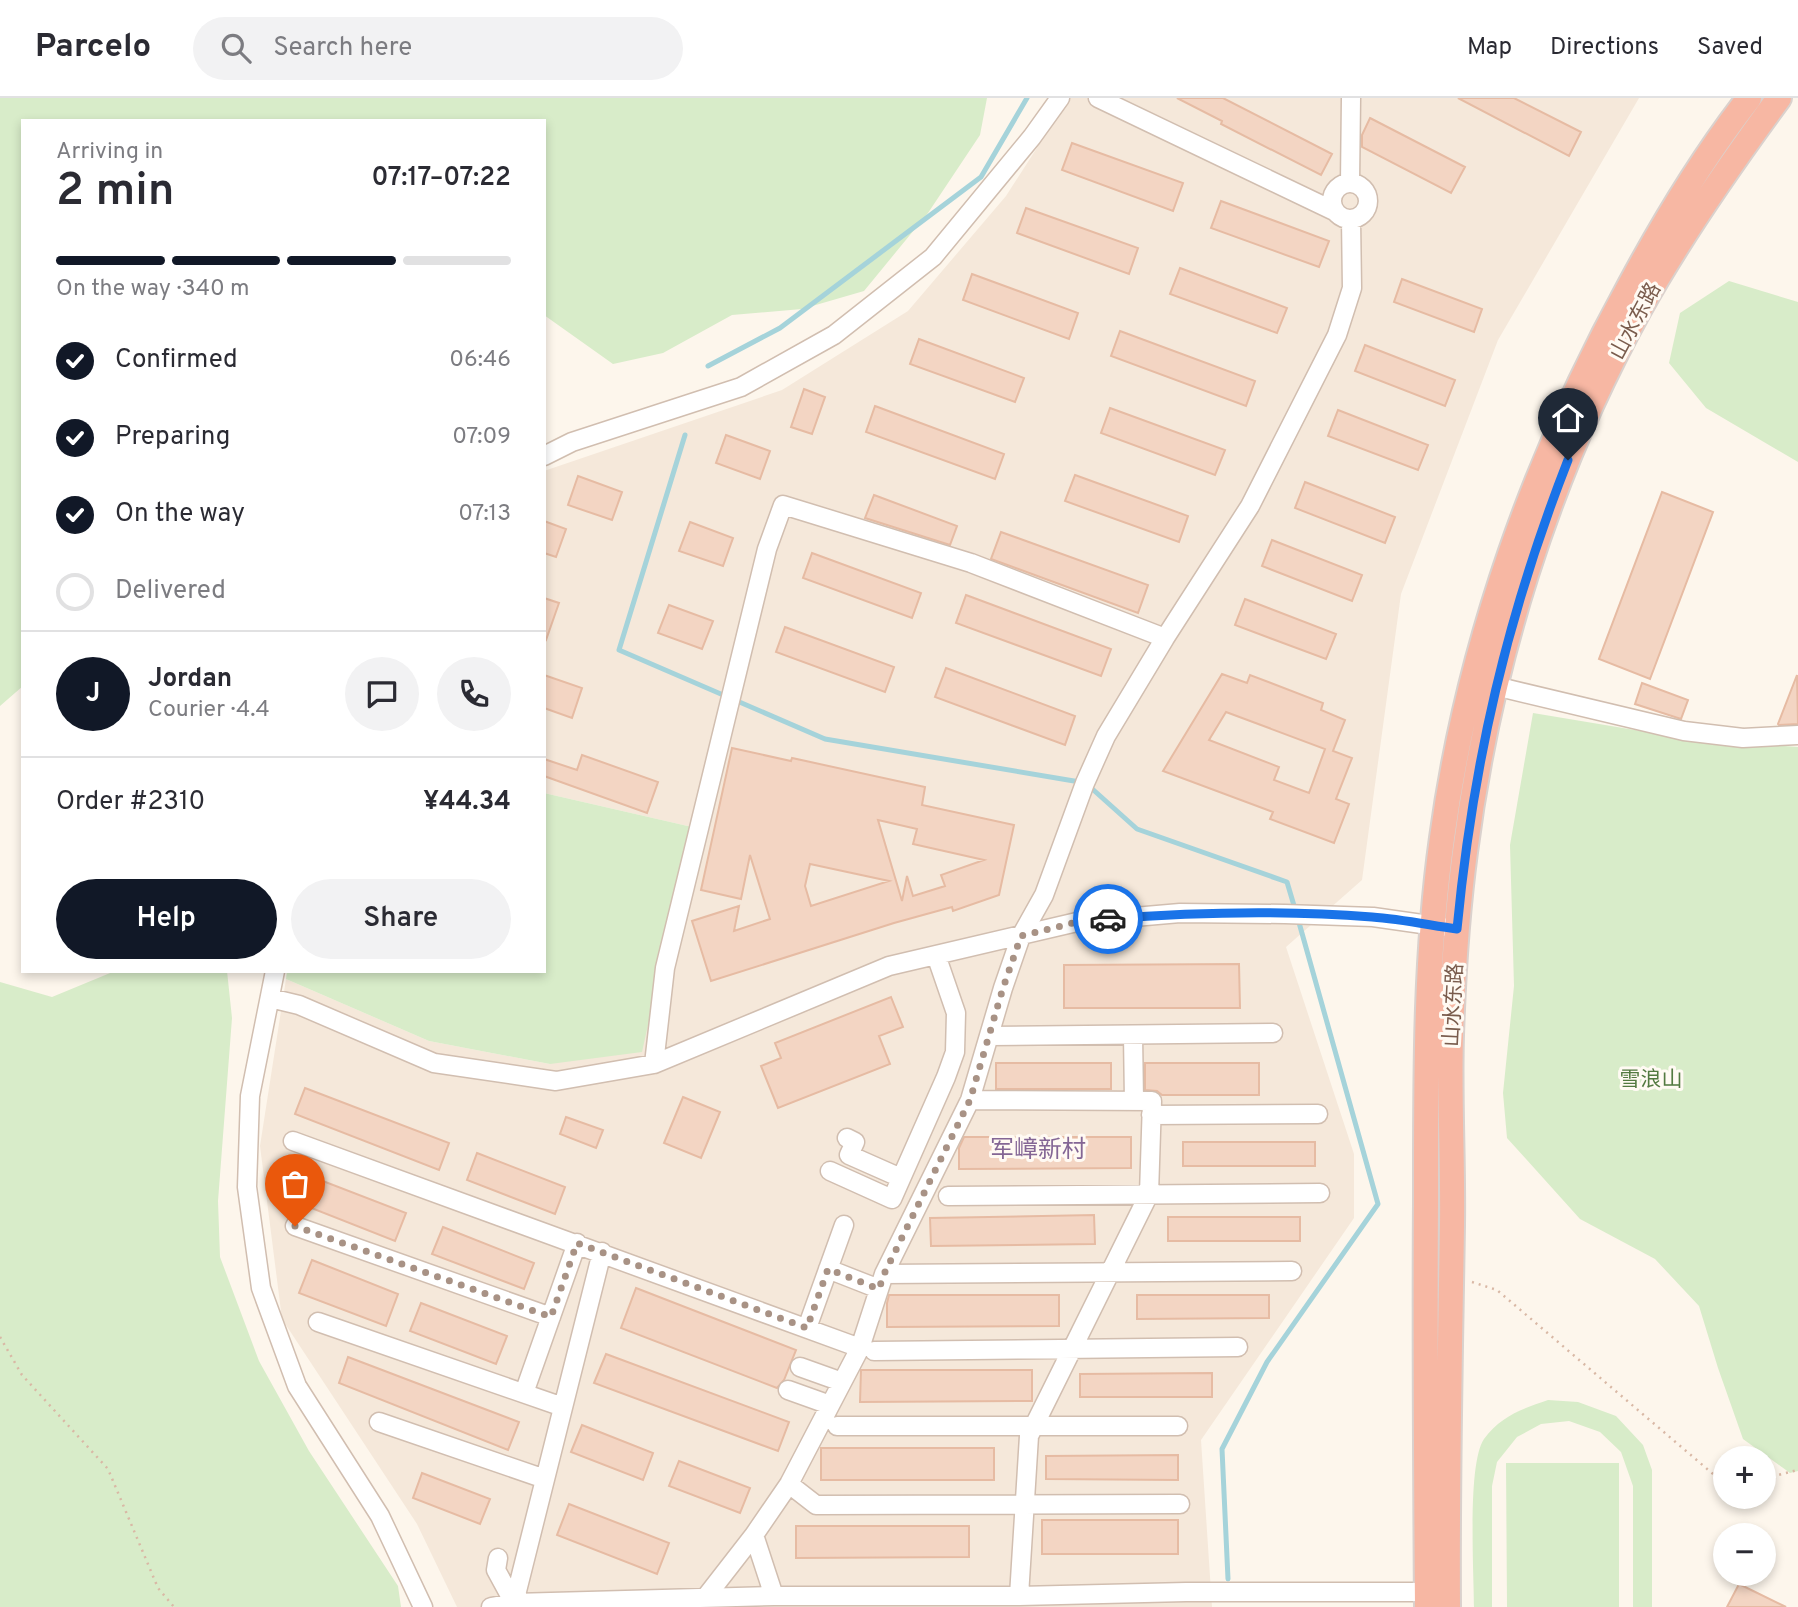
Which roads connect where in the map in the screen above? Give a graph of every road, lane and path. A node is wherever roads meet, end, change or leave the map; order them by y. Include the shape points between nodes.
1 (1060, 98) edge
2 (1098, 98) edge
3 (1351, 98) edge
4 (1749, 98) edge
5 (1779, 98) edge
6 (1350, 183) junction
7 (1334, 211) junction
8 (1351, 219) junction
9 (546, 455) edge
10 (1165, 638) junction
11 (1495, 685) junction
12 (1798, 735) edge
13 (1432, 925) junction
14 (1457, 929) junction
15 (1021, 936) junction
16 (936, 955) junction
17 (275, 973) edge
18 (270, 998) junction
19 (1273, 1033) dead end
20 (1133, 1035) junction
21 (989, 1036) junction
22 (654, 1064) junction
23 (970, 1100) junction
24 (1135, 1101) junction
25 (1318, 1114) dead end
26 (1152, 1115) junction
27 (847, 1138) dead end
28 (293, 1141) dead end
29 (830, 1171) dead end
30 (901, 1178) junction
31 (1320, 1193) dead end
32 (1149, 1195) junction
33 (948, 1196) dead end
34 (844, 1225) dead end
35 (295, 1226) dead end
36 (577, 1243) junction
37 (602, 1252) junction
38 (828, 1269) junction
39 (1292, 1271) dead end
40 (1110, 1272) junction
41 (882, 1281) junction
42 (1451, 1281) junction
43 (551, 1317) junction
44 (318, 1322) dead end
45 (807, 1328) junction
46 (0, 1337) edge
47 (1238, 1347) dead end
48 (1072, 1349) junction
49 (867, 1350) junction
50 (800, 1367) dead end
51 (842, 1382) junction
52 (788, 1390) dead end
53 (524, 1393) junction
54 (830, 1405) junction
55 (563, 1407) junction
56 (379, 1422) dead end
57 (837, 1426) dead end
58 (1033, 1426) junction
59 (1178, 1426) dead end
60 (1798, 1470) edge
61 (1713, 1475) edge
62 (1776, 1477) edge
63 (545, 1479) junction
64 (789, 1483) junction
65 (1025, 1504) junction
66 (1180, 1504) dead end
67 (754, 1535) junction
68 (498, 1558) dead end
69 (774, 1596) junction
70 (1019, 1596) junction
71 (705, 1598) junction
72 (1186, 1599) edge
73 (1438, 1600) edge
74 (514, 1602) junction
75 (931, 1602) edge
76 (628, 1604) edge
77 (174, 1607) edge
78 (424, 1607) edge
79 (491, 1607) edge

1 - 9 street via 933,257 834,335 741,387 572,442
2 - 7 street
3 - 6 street
4 - 13 highway, 山水东路 via 1715,142 1654,241 1560,423 1503,573 1463,715
5 - 11 highway, 山水东路 via 1677,247 1608,371 1544,522
6 - 7 street via 1334,192
6 - 8 street via 1359,185 1368,200 1360,216
7 - 8 street
8 - 10 street via 1352,288 1337,335 1251,506
10 - 15 street via 1106,736 1044,895
10 - 22 street via 971,563 783,505 767,549 665,968
11 - 12 street via 1684,731 1743,738
11 - 14 highway, 山水东路 via 1464,854
13 - 14 street
13 - 15 street via 1373,917 1181,913 1077,922
13 - 73 highway, 山水东路 via 1426,1033
14 - 42 highway, 山水东路 via 1451,1035
15 - 16 street
15 - 21 street
16 - 22 street via 889,966
16 - 30 street via 956,1013 955,1052
17 - 18 street
18 - 22 street via 299,1005 434,1063 556,1081
18 - 78 street via 250,1096 247,1187 261,1288 297,1386 380,1516
19 - 20 street
20 - 21 street
20 - 24 street
21 - 23 street
23 - 24 street
23 - 41 street
24 - 26 street via 1152,1101
25 - 26 street
26 - 32 street
27 - 30 street via 855,1142 849,1156
28 - 36 street
29 - 30 street via 892,1199
31 - 32 street
32 - 33 street
32 - 40 street
34 - 38 street
35 - 43 street
36 - 37 street
36 - 43 street
37 - 45 street
37 - 55 street
38 - 41 street
38 - 45 street
39 - 40 street
40 - 41 street
40 - 48 street
41 - 49 street
42 - 61 path via 1497,1290
42 - 73 highway, 山水东路
43 - 53 street
44 - 53 street
45 - 49 street
46 - 77 path via 22,1375 108,1468 158,1588
47 - 48 street
48 - 49 street
48 - 58 street
49 - 51 street
50 - 51 street
51 - 54 street
52 - 54 street
53 - 55 street
54 - 64 street
55 - 63 street
56 - 63 street
57 - 58 street
58 - 59 street
58 - 65 street
60 - 62 path
63 - 74 street
64 - 65 street via 816,1505
64 - 67 street
65 - 66 street
65 - 70 street
67 - 69 street
67 - 71 street
68 - 74 street via 496,1570
69 - 71 street
69 - 75 street
70 - 72 street
70 - 75 street
71 - 76 street
72 - 73 street
74 - 76 street
74 - 79 street

